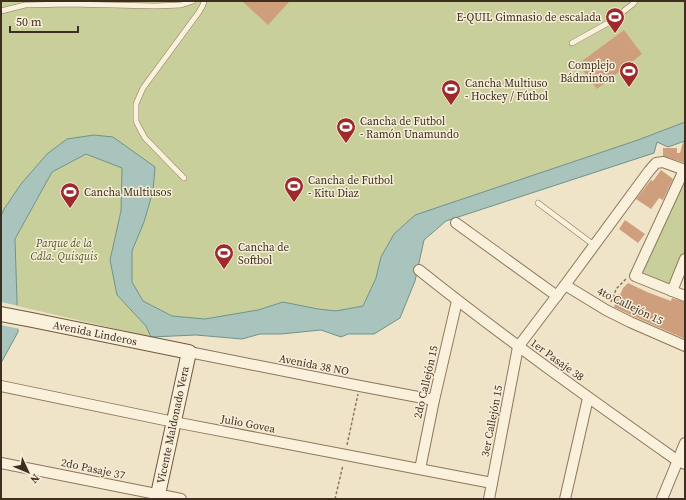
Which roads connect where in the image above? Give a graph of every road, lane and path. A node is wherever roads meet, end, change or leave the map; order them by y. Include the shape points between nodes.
1 (75, 1) edge
2 (192, 1) edge
3 (204, 1) edge
4 (635, 1) edge
5 (70, 4) junction
6 (1, 11) edge
7 (572, 43) dead end
8 (685, 170) edge
9 (184, 178) dead end
10 (538, 203) dead end
11 (456, 222) dead end
12 (594, 245) junction
13 (685, 260) edge
14 (419, 270) dead end
15 (635, 276) junction
16 (565, 285) junction
17 (672, 291) junction
18 (557, 296) junction
19 (685, 296) edge
20 (457, 300) junction
21 (606, 310) junction
22 (1, 314) edge
23 (685, 346) edge
24 (518, 347) junction
25 (189, 352) junction
26 (1, 386) edge
27 (360, 386) junction
28 (588, 398) junction
29 (434, 400) junction
30 (174, 422) junction
31 (685, 443) edge
32 (345, 455) junction
33 (1, 463) edge
34 (681, 463) edge
35 (420, 469) junction
36 (492, 483) junction
37 (158, 497) edge
38 (181, 499) edge
39 (335, 499) edge
40 (489, 499) edge
41 (565, 499) edge
42 (662, 499) edge

1 - 5 lane
2 - 5 lane via 181,5 155,6
3 - 9 lane via 199,12 143,88 136,104 136,121 145,138
4 - 7 lane via 608,23
5 - 6 lane via 25,5
8 - 12 street via 663,162 656,164
8 - 15 street
10 - 12 lane
11 - 18 street
12 - 16 street
13 - 17 street
14 - 20 street, 1er Pasaje 38
15 - 17 street
15 - 21 path via 625,280 616,289
16 - 18 street
16 - 21 street, 4to Callejón 15
17 - 19 street
18 - 24 street
20 - 24 street, 1er Pasaje 38
20 - 29 street, 2do Callejón 15
21 - 23 street, 4to Callejón 15
22 - 25 street, Avenida Linderos
24 - 28 street, 1er Pasaje 38
24 - 36 street, 3er Callejón 15
25 - 27 street, Avenida 38 NO
25 - 30 street, Vicente Maldonado Vera
26 - 30 street, Julio Govea
27 - 29 street, Avenida 38 NO
27 - 32 path
28 - 34 street, 1er Pasaje 38
28 - 41 street
29 - 35 street, 2do Callejón 15
30 - 32 street, Julio Govea
30 - 37 street, Vicente Maldonado Vera
31 - 34 street
32 - 35 street, Julio Govea
32 - 39 path
33 - 37 street, 2do Pasaje 37
34 - 42 street
35 - 36 street, Julio Govea
36 - 40 street, 3er Callejón 15
37 - 38 street, 2do Pasaje 37

